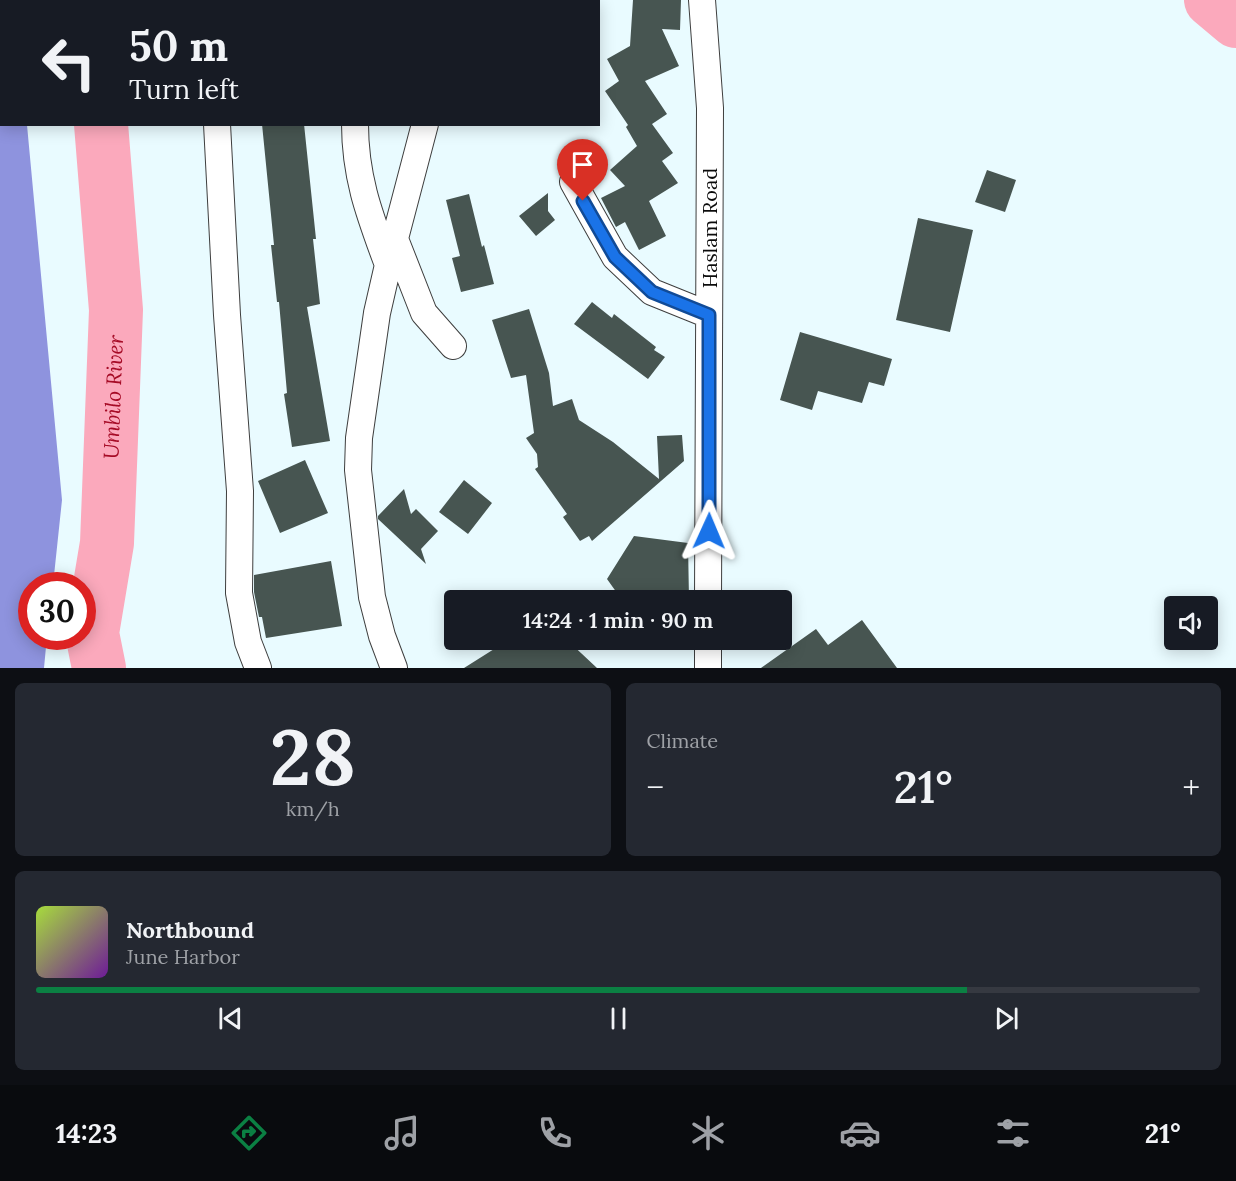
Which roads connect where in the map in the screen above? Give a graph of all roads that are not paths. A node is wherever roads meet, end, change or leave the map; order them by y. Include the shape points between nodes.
1 (702, 0) edge
2 (217, 126) edge
3 (355, 126) edge
4 (424, 126) edge
5 (573, 182) dead end
6 (395, 239) junction
7 (388, 265) junction
8 (709, 315) junction
9 (453, 346) dead end
10 (708, 590) edge
11 (708, 650) edge
12 (258, 668) edge
13 (394, 668) edge
14 (708, 668) edge

1 - 8 street, Haslam Road via 710,108
2 - 12 street via 240,491 239,592 248,642
3 - 7 street via 358,175
4 - 6 street
5 - 8 street via 615,257 652,292
6 - 7 street
6 - 9 street via 424,313
7 - 13 street via 377,313 358,470 372,597
8 - 10 street, Haslam Road
11 - 14 street

